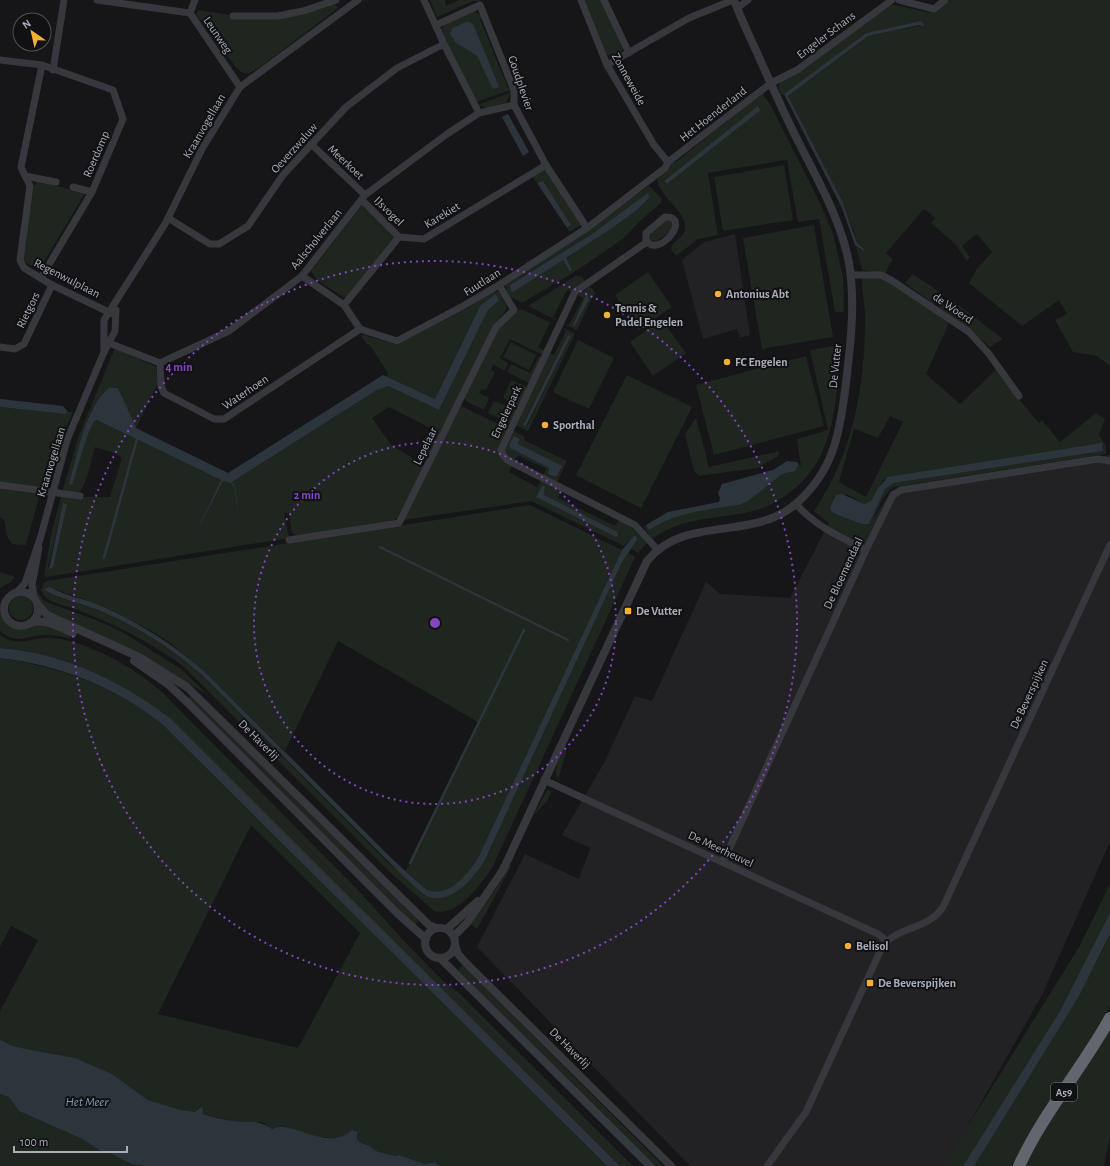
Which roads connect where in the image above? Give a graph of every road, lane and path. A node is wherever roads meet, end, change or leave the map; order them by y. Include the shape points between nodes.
1 (64, 0) edge
2 (97, 0) edge
3 (195, 0) edge
4 (337, 0) edge
5 (358, 0) edge
6 (424, 0) edge
7 (581, 0) edge
8 (604, 0) edge
9 (748, 0) edge
10 (892, 0) edge
11 (899, 0) edge
12 (945, 0) edge
13 (735, 3) edge
14 (346, 7) junction
15 (190, 13) junction
16 (232, 16) dead end
17 (436, 25) junction
18 (444, 44) junction
19 (629, 53) junction
20 (0, 60) edge
21 (42, 65) junction
22 (607, 65) junction
23 (53, 70) junction
24 (771, 83) junction
25 (240, 87) junction
26 (514, 105) junction
27 (479, 113) junction
28 (311, 144) junction
29 (668, 162) junction
30 (546, 165) junction
31 (25, 176) junction
32 (56, 182) dead end
33 (73, 187) dead end
34 (92, 192) junction
35 (364, 197) junction
36 (168, 218) junction
37 (587, 228) junction
38 (399, 238) junction
39 (647, 242) junction
40 (851, 275) junction
41 (302, 276) junction
42 (41, 278) junction
43 (52, 285) junction
44 (499, 285) junction
45 (344, 305) junction
46 (112, 313) junction
47 (360, 329) junction
48 (107, 342) junction
49 (0, 347) edge
50 (160, 363) junction
51 (1019, 396) dead end
52 (1110, 461) edge
53 (0, 485) edge
54 (53, 492) junction
55 (80, 496) dead end
56 (796, 504) junction
57 (41, 536) junction
58 (289, 540) dead end
59 (1110, 545) edge
60 (657, 549) junction
61 (866, 550) junction
62 (17, 592) junction
63 (9, 597) junction
64 (0, 600) edge
65 (36, 602) junction
66 (3, 612) edge
67 (30, 623) junction
68 (544, 780) junction
69 (723, 862) junction
70 (487, 894) junction
71 (436, 928) junction
72 (447, 929) junction
73 (454, 936) junction
74 (426, 939) junction
75 (887, 941) junction
76 (455, 945) junction
77 (440, 958) junction
78 (1110, 1018) edge
79 (650, 1166) edge
80 (671, 1166) edge
81 (767, 1166) edge
82 (1019, 1166) edge

1 - 23 street
2 - 15 street, Leunweg
3 - 15 street
4 - 14 street
4 - 16 street via 277,16
5 - 14 street, Kraanvogellaan
6 - 17 street
7 - 22 street, Zonneweide
8 - 19 street, Zonneweide
9 - 13 street
10 - 24 street, Engeler Schans via 797,70
11 - 12 street via 934,9
13 - 19 street via 689,18
13 - 24 street, De Vutter
14 - 25 street, Kraanvogellaan
15 - 25 street, Leunweg
17 - 18 street
17 - 26 street, Goudplevier via 480,5 514,90
18 - 27 street
18 - 28 street, Oeverzwaluw via 398,68 346,107
19 - 22 street
20 - 21 street
21 - 23 street
21 - 31 street, Regenwulplaan via 21,167
22 - 29 street, Zonneweide via 654,145
23 - 34 street, Roerdomp via 113,90 123,119
24 - 29 street, Het Hoenderland
24 - 40 street, De Vutter via 835,216
25 - 36 street, Kraanvogellaan via 202,149
26 - 27 street, Aalscholverlaan
26 - 30 street, Goudplevier
27 - 35 street, Aalscholverlaan
28 - 35 street, Meerkoet
28 - 36 street, Oeverzwaluw via 283,175 248,226 219,244 210,244
29 - 37 street, Fuutlaan via 665,168
30 - 37 street, Goudplevier
30 - 38 street, Karekiet via 424,239
31 - 32 street
31 - 42 street, Regenwulplaan via 30,186 20,260 24,268
33 - 34 street
34 - 42 street, Roerdomp
35 - 38 street, IJsvogel
35 - 41 street, Aalscholverlaan
36 - 46 street, Kraanvogellaan
37 - 44 street, Fuutlaan
38 - 45 street
39 - 39 street, Engelerpark via 645,237 648,230 665,217 674,220 674,232 656,246
39 - 60 street, Engelerpark via 575,292 501,450 502,456 507,460 636,525
40 - 51 street, de Woerd via 881,276 891,280 969,332 989,354
40 - 56 street, De Vutter via 850,341 836,442 824,472
41 - 45 street
41 - 50 street, Aalscholverlaan via 229,331
42 - 43 street, Regenwulplaan
43 - 46 street, Regenwulplaan
43 - 49 street, Rietgors via 24,344 15,349
44 - 47 street, Fuutlaan via 397,341
44 - 58 street, Lepelaar via 514,310 496,327 400,523
45 - 47 street
46 - 48 street, Kraanvogellaan via 115,331
46 - 48 street, Kraanvogellaan via 104,320
47 - 50 street, Waterhoen via 224,419 214,419 164,393 161,386
48 - 50 street
48 - 54 street, Kraanvogellaan via 67,440
52 - 61 street, De Bloemendaal via 1098,459 901,490 893,495
53 - 54 street
54 - 55 street
54 - 57 street, Kraanvogellaan
56 - 60 street, De Vutter via 766,521 688,534 671,540
56 - 61 street via 824,529
57 - 62 street, Kraanvogellaan via 25,583
57 - 65 street, Kraanvogellaan via 32,585
59 - 75 street, De Beverspijken via 943,907 937,916 929,921 898,933
60 - 68 street, De Vutter via 642,569
61 - 69 street, De Bloemendaal
62 - 63 street
62 - 65 street via 28,593
63 - 64 street
63 - 66 street
65 - 67 street via 36,616
65 - 71 street, De Haverlij via 47,615 139,657 188,687 429,925
66 - 67 street via 16,624
67 - 74 street, De Haverlij via 45,621 113,649 169,685
68 - 69 street, De Meerheuvel
68 - 70 street, De Vutter via 503,870
69 - 75 street, De Meerheuvel via 878,934
70 - 72 street, De Vutter
70 - 73 street, De Vutter via 467,923
71 - 72 street
71 - 74 street
72 - 73 street
73 - 76 street
74 - 77 street via 428,952
75 - 81 street, De Beverspijken via 879,952 806,1112
76 - 77 street via 450,954
76 - 80 street, De Haverlij via 464,961
77 - 79 street
78 - 82 highway, A59 via 1038,1130

